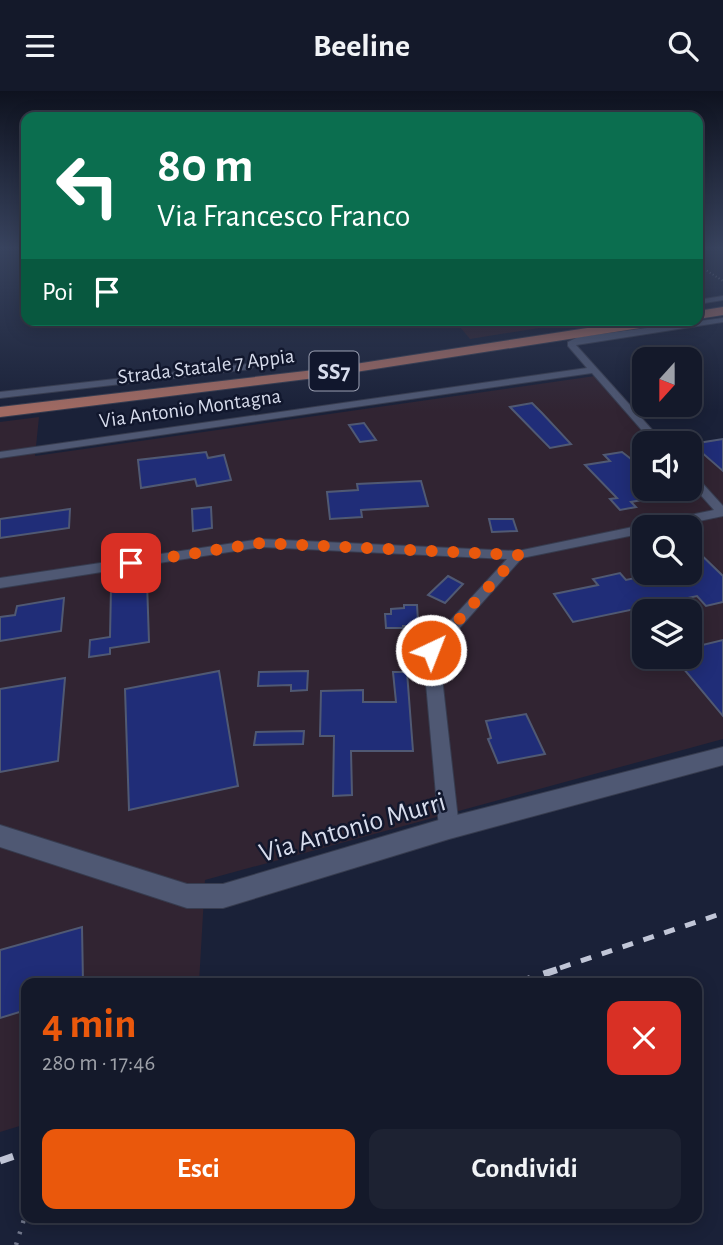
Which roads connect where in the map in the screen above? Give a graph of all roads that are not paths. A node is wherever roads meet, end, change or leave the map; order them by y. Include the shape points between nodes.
1 (723, 314) edge
2 (703, 315) edge
3 (703, 318) edge
4 (596, 326) edge
5 (629, 326) edge
6 (637, 326) edge
7 (656, 326) edge
8 (605, 330) junction
9 (248, 367) dead end
10 (593, 370) junction
11 (0, 395) edge
12 (0, 406) edge
13 (0, 412) edge
14 (648, 431) edge
15 (0, 455) edge
16 (702, 490) edge
17 (722, 512) edge
18 (702, 516) edge
19 (632, 531) edge
20 (518, 555) junction
21 (0, 583) edge
22 (723, 756) edge
23 (449, 828) junction
24 (0, 836) edge

1 - 2 highway
1 - 3 street
4 - 12 highway, Strada Statale 7 Appia / SS7 via 379,359
5 - 8 highway, Strada Statale 7 Appia / SS7
6 - 8 highway
7 - 10 street via 571,344
8 - 13 highway, Strada Statale 7 Appia / SS7 via 323,373
9 - 11 street
10 - 14 street
10 - 15 street, Via Antonio Montagna
16 - 17 street
17 - 18 street
19 - 20 street
20 - 21 street via 261,543
20 - 23 street via 431,650
22 - 23 street, Via Antonio Murri
23 - 24 street, Via Antonio Murri via 223,896 187,896

